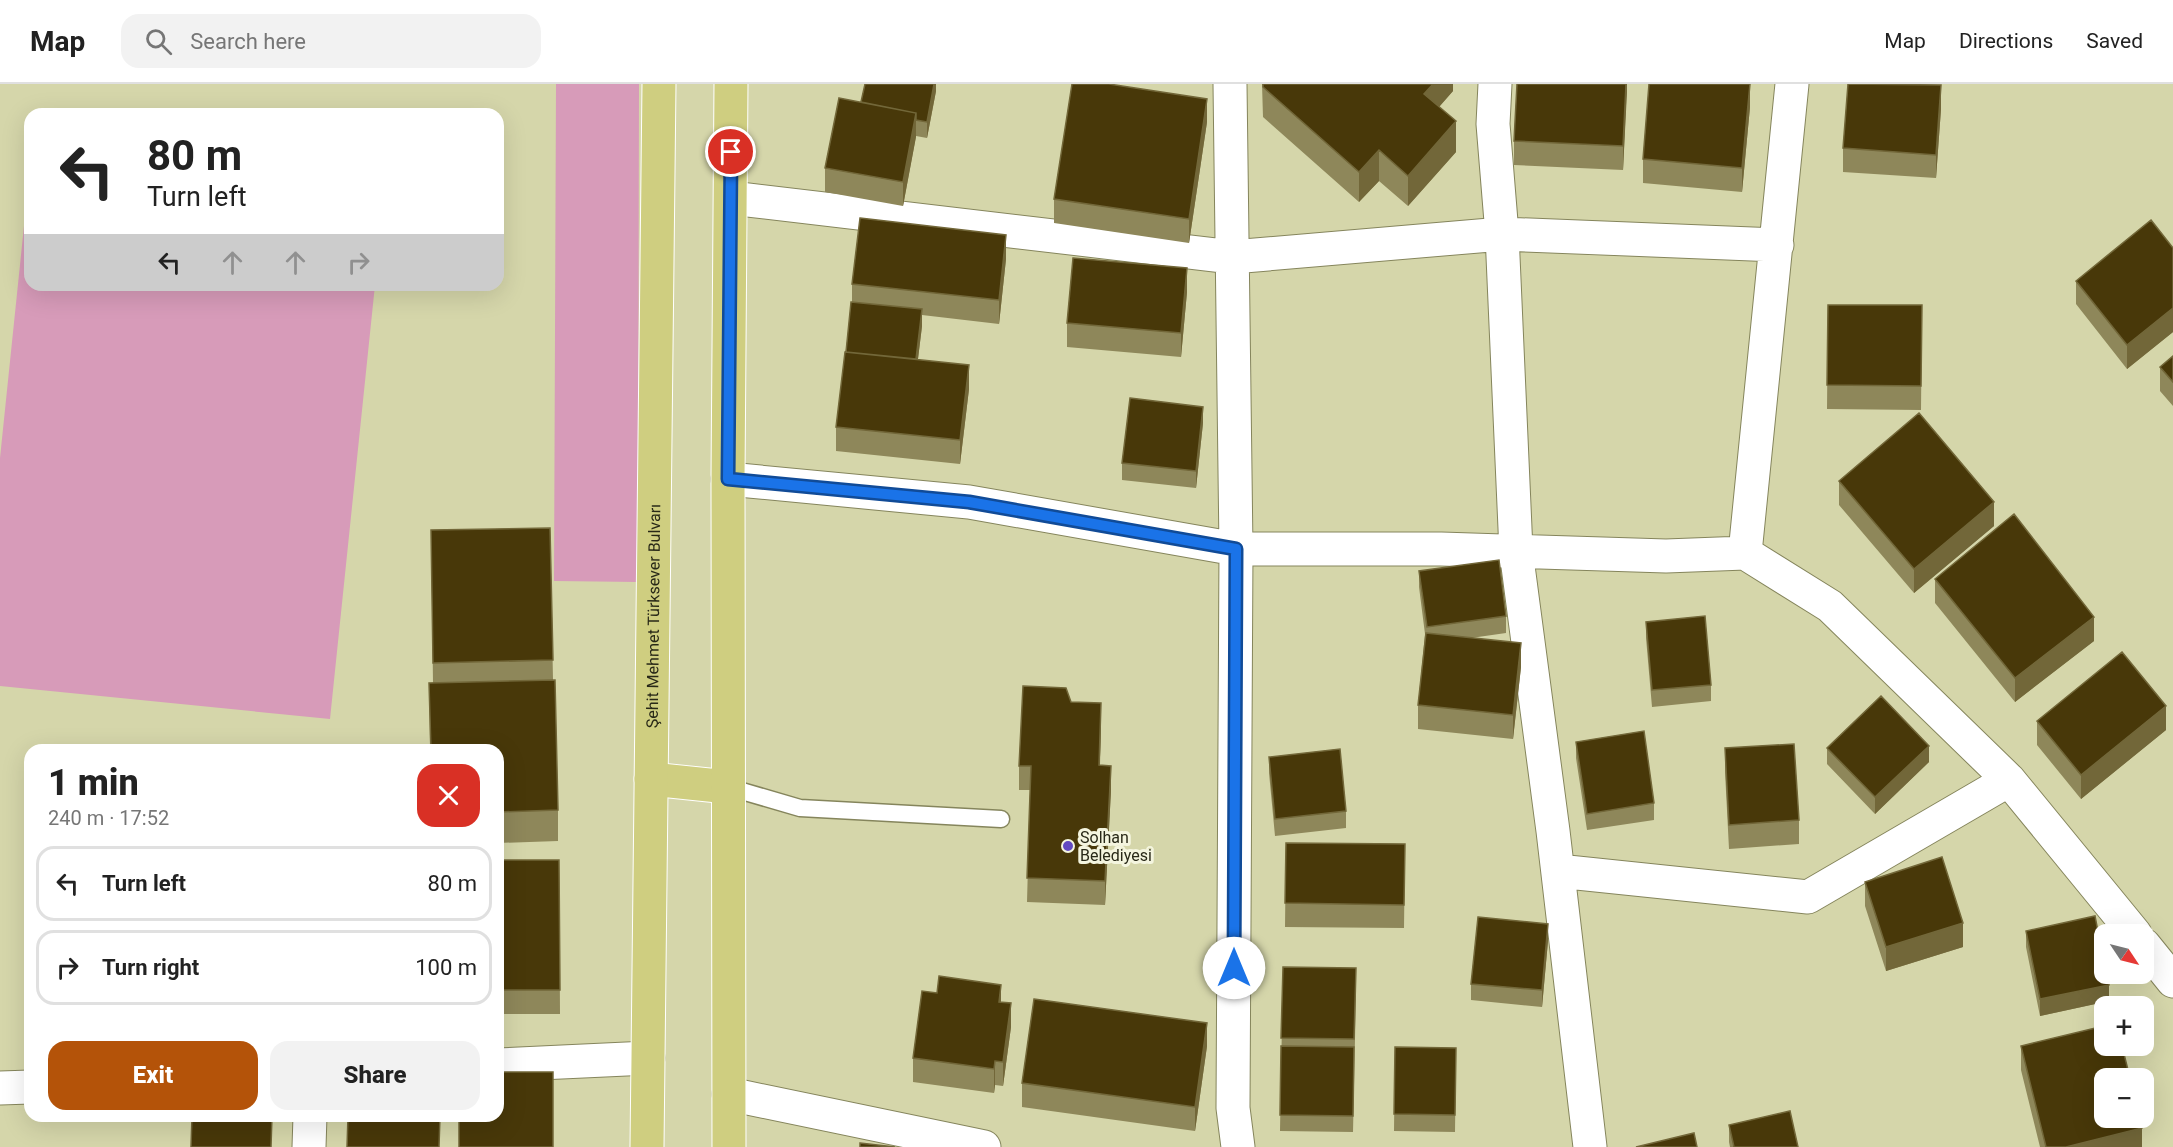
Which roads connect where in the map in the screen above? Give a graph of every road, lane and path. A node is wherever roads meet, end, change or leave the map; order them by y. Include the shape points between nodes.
1 (659, 84) edge
2 (731, 84) edge
3 (1230, 84) edge
4 (1496, 84) edge
5 (1792, 84) edge
6 (731, 198) junction
7 (1502, 234) junction
8 (1777, 245) junction
9 (1232, 256) junction
10 (728, 479) junction
11 (1236, 549) junction
12 (1516, 551) junction
13 (1745, 553) junction
14 (651, 779) junction
15 (2009, 780) junction
16 (728, 787) junction
17 (1001, 819) dead end
18 (1557, 871) junction
19 (2127, 924) edge
20 (2154, 957) edge
21 (2173, 981) edge
22 (648, 1058) junction
23 (504, 1065) edge
24 (24, 1087) edge
25 (0, 1088) edge
26 (729, 1094) junction
27 (310, 1122) edge
28 (309, 1147) edge
29 (646, 1147) edge
30 (729, 1147) edge
31 (984, 1147) edge
32 (1238, 1147) edge
33 (1590, 1147) edge

1 - 14 highway, Şehit Mehmet Türksever Bulvarı
2 - 6 highway
3 - 9 street
4 - 7 street via 1493,124
5 - 8 street
6 - 9 street
6 - 10 highway
7 - 8 street
7 - 9 street
7 - 12 street
8 - 13 street
9 - 11 street
10 - 11 street via 969,502
10 - 16 highway
11 - 12 street
11 - 32 street via 1233,1108
12 - 13 street via 1666,556
12 - 18 street
13 - 15 street via 1830,606
14 - 16 highway
14 - 22 highway, Şehit Mehmet Türksever Bulvarı
15 - 18 street via 1808,897
15 - 19 street
16 - 17 lane via 800,808
16 - 26 highway
18 - 33 street
20 - 21 street
22 - 23 street
22 - 29 highway, Şehit Mehmet Türksever Bulvarı
24 - 25 street
26 - 30 highway
26 - 31 street
27 - 28 street

